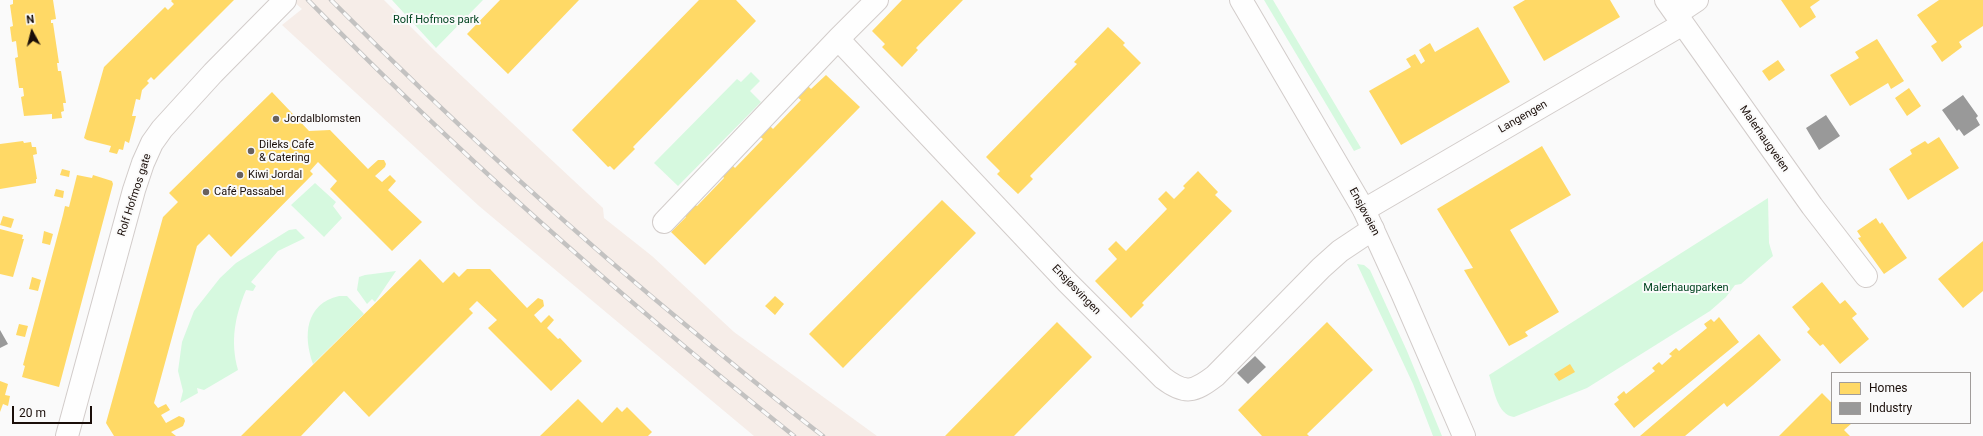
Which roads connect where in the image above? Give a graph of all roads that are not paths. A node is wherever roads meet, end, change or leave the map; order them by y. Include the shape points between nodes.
1 (285, 0) edge
2 (877, 0) edge
3 (1241, 0) edge
4 (1697, 0) edge
5 (1675, 13) edge
6 (838, 39) junction
7 (1368, 220) junction
8 (664, 222) dead end
9 (1866, 276) dead end
10 (67, 436) edge
11 (1464, 436) edge

1 - 10 street, Rolf Hofmos gate via 212,73 152,143 134,190
2 - 6 street
3 - 7 street, Ensjøveien
4 - 5 street, Langengen
5 - 7 street, Langengen
5 - 9 street, Malerhaugveien via 1812,206
6 - 7 street, Ensjøsvingen via 1067,282 1163,378 1172,386 1184,391 1195,389 1216,376
6 - 8 street
7 - 11 street, Ensjøveien

